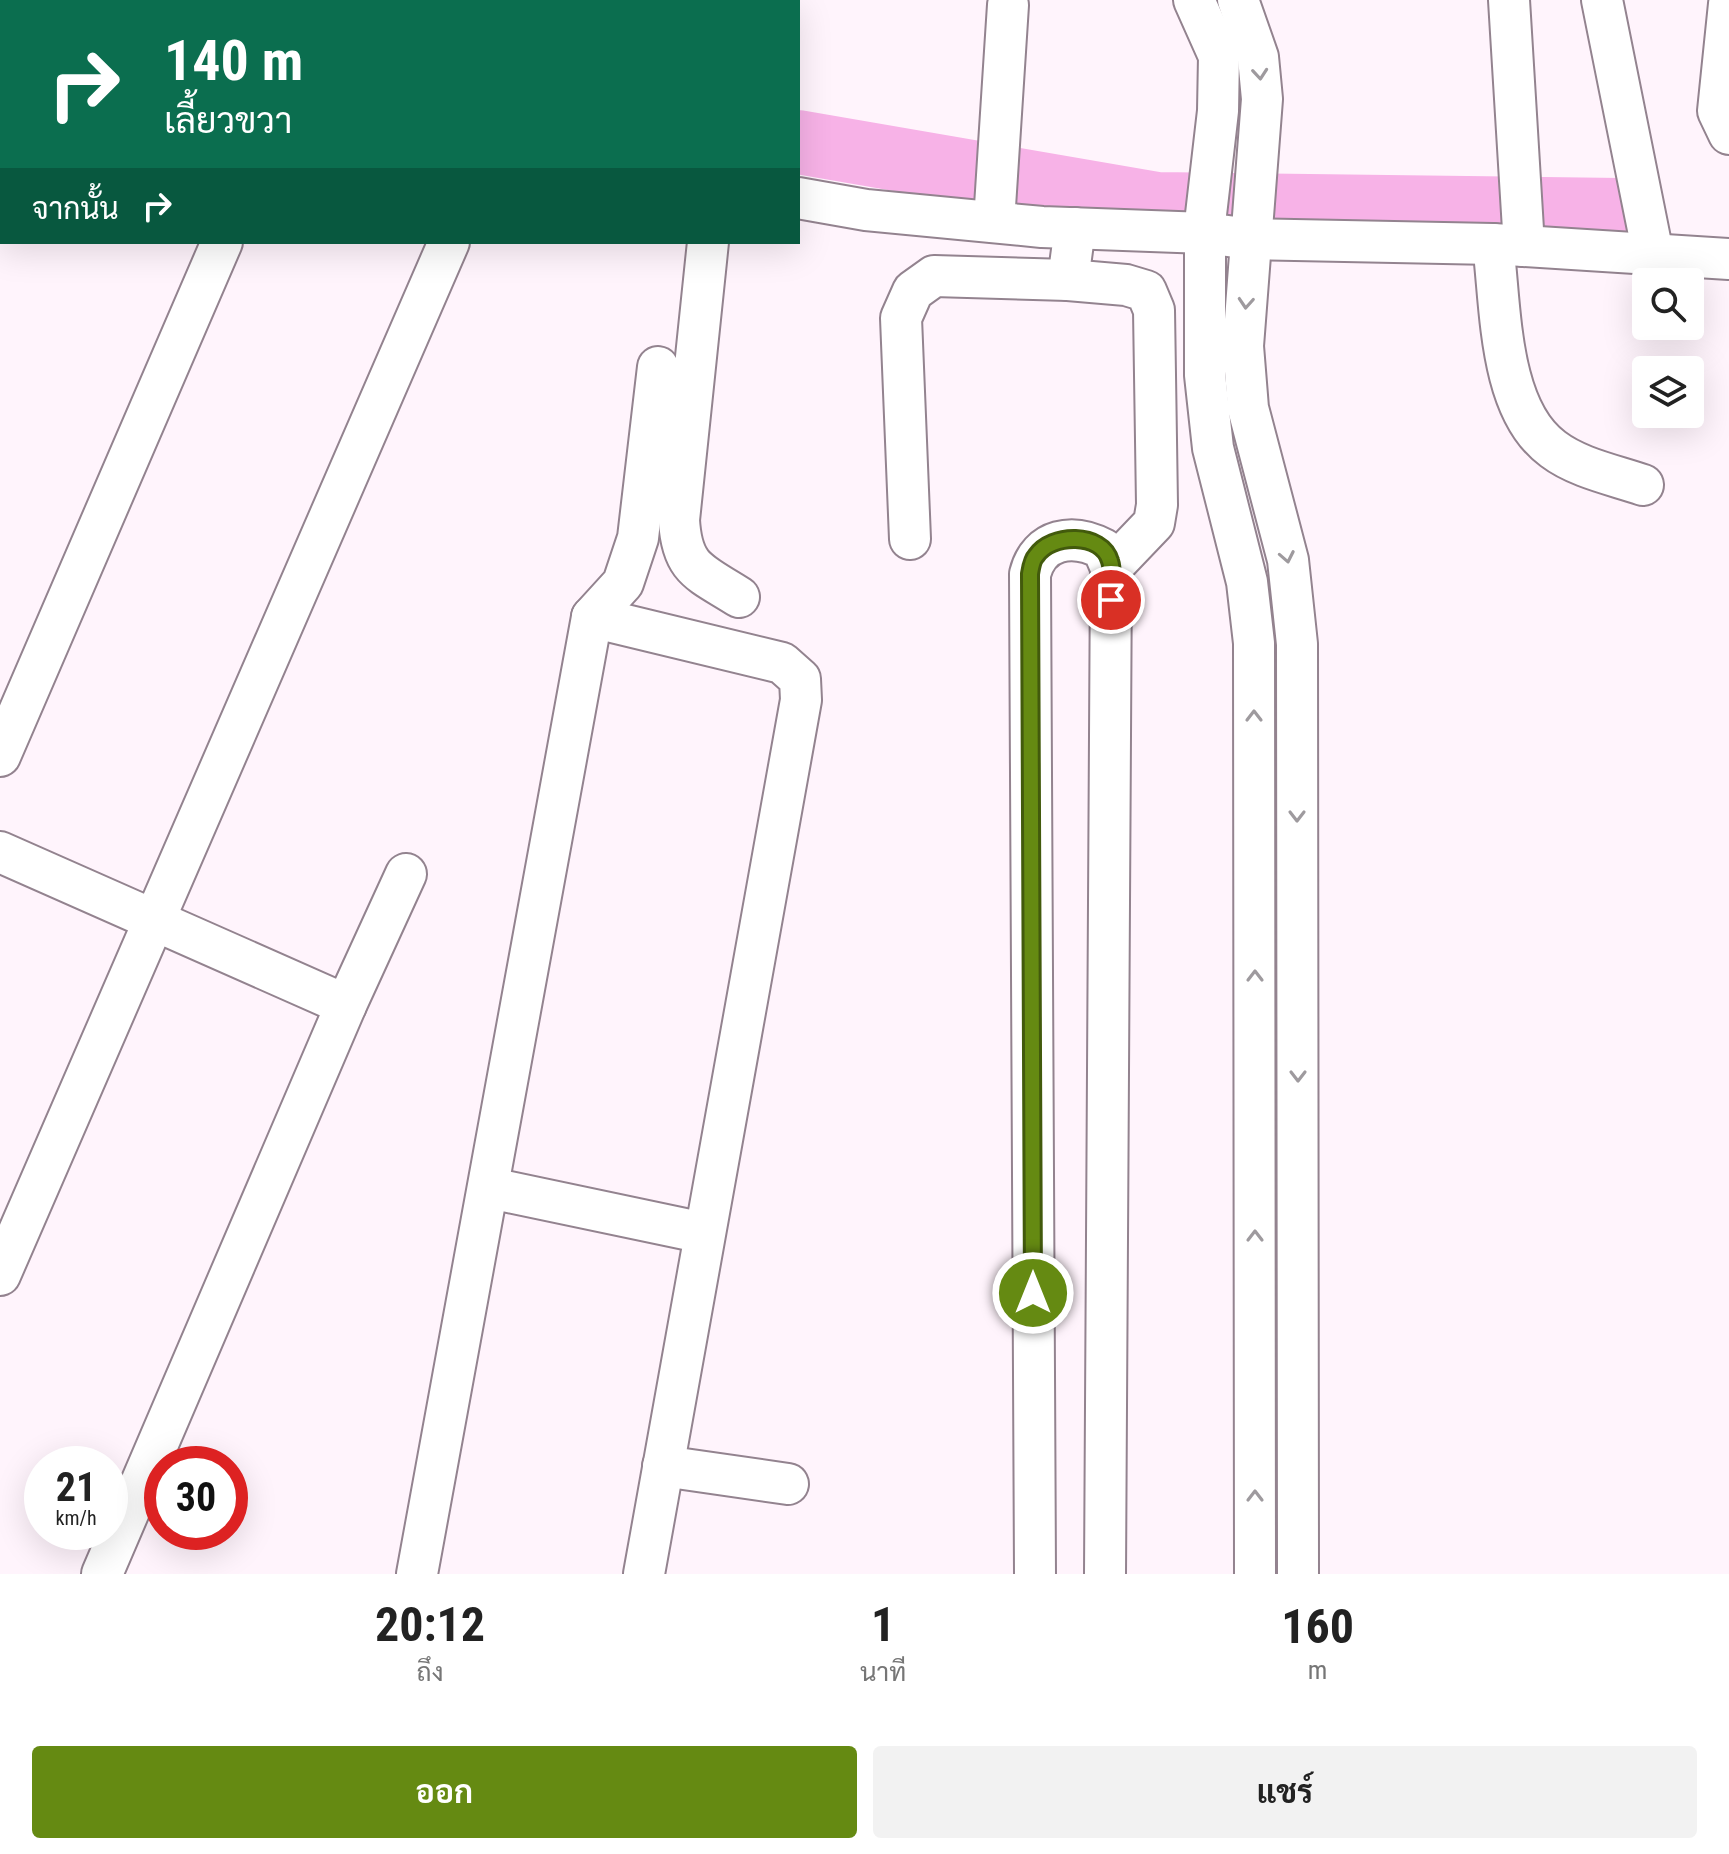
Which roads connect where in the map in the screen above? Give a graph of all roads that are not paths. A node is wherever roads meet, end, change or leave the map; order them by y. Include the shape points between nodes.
1 (1194, 0) edge
2 (1238, 0) edge
3 (1509, 0) edge
4 (1602, 0) edge
5 (1729, 4) edge
6 (1008, 5) dead end
7 (1729, 134) edge
8 (997, 189) junction
9 (800, 198) edge
10 (1515, 224) junction
11 (1075, 228) junction
12 (1205, 228) junction
13 (1252, 232) junction
14 (221, 244) edge
15 (448, 244) edge
16 (708, 244) edge
17 (1653, 254) junction
18 (1729, 259) edge
19 (1068, 280) junction
20 (658, 367) dead end
21 (1643, 485) dead end
22 (910, 539) dead end
23 (1111, 568) junction
24 (739, 597) dead end
25 (592, 617) junction
26 (0, 756) edge
27 (0, 852) edge
28 (406, 874) dead end
29 (155, 920) junction
30 (346, 1005) junction
31 (490, 1188) junction
32 (704, 1233) junction
33 (0, 1275) edge
34 (663, 1466) junction
35 (788, 1484) dead end
36 (102, 1574) edge
37 (417, 1574) edge
38 (644, 1574) edge
39 (1035, 1574) edge
40 (1105, 1574) edge
41 (1255, 1574) edge
42 (1298, 1574) edge

1 - 12 street via 1219,56
2 -> 13 street via 1258,57 1262,99
3 - 10 street
4 - 17 street
5 - 7 street via 1718,111
6 - 8 street
8 - 9 street via 866,210
8 - 11 street
10 - 13 street
10 - 17 street
10 - 21 street via 1512,391 1528,424 1552,449
11 - 12 street
11 - 19 street
12 - 13 street
41 -> 12 street via 1254,643 1247,582 1213,448 1205,375
13 -> 42 street via 1243,346 1248,408 1288,560 1297,644
14 - 26 street
15 - 29 street
16 - 24 street via 679,520 681,550 700,572
17 - 18 street
19 - 22 street via 934,276 913,291 901,318
19 - 23 street via 1146,291 1154,310 1157,505 1154,523
20 - 25 street via 638,538 623,583
23 - 39 street via 1103,549 1084,539 1044,547 1034,557 1030,574
23 - 40 street
25 - 31 street
25 - 32 street via 782,663 800,679 801,700
27 - 29 street
28 - 30 street
29 - 30 street
29 - 33 street
30 - 36 street
31 - 32 street
31 - 37 street
32 - 34 street
34 - 35 street
34 - 38 street

